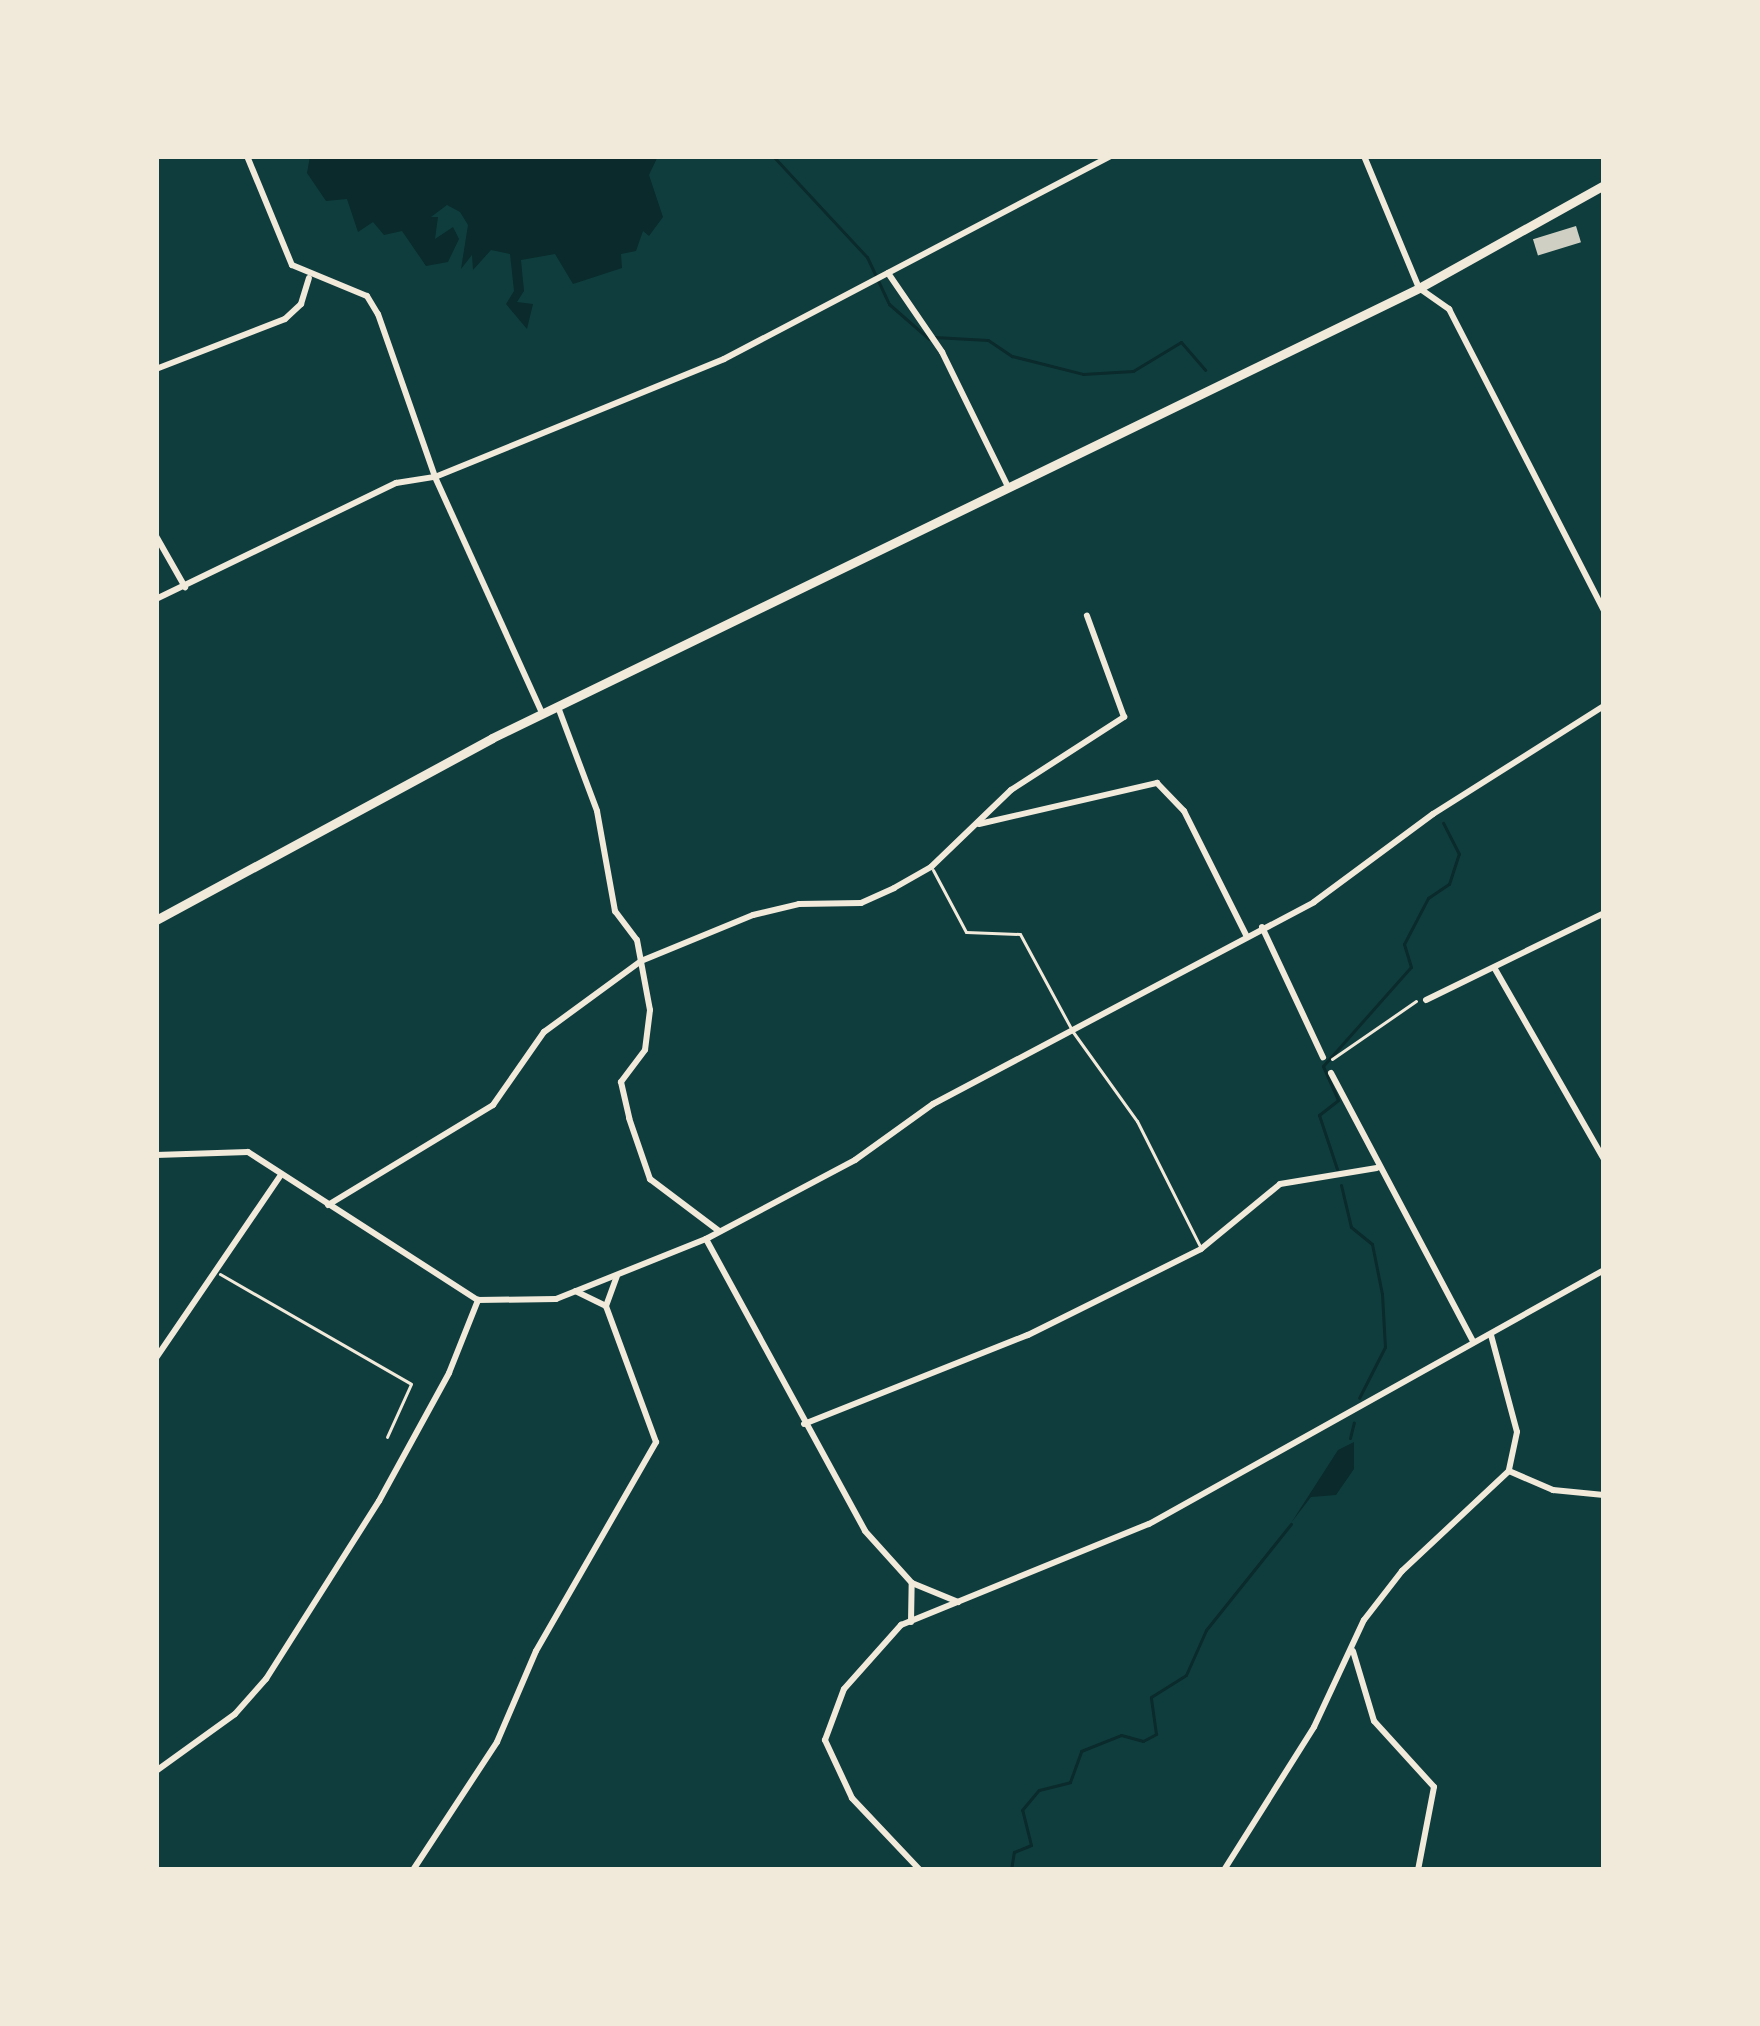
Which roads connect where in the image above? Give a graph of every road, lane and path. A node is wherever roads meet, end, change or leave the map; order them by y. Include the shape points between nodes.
1 (247, 156) edge
2 (1082, 156) edge
3 (1110, 156) edge
4 (1364, 156) edge
5 (1088, 166) junction
6 (1604, 185) edge
7 (885, 276) junction
8 (309, 278) junction
9 (1419, 288) junction
10 (156, 369) edge
11 (435, 477) junction
12 (1008, 487) junction
13 (156, 536) edge
14 (185, 587) junction
15 (156, 599) edge
16 (1604, 611) edge
17 (1087, 616) dead end
18 (1604, 706) edge
19 (558, 707) junction
20 (542, 713) junction
21 (975, 825) junction
22 (932, 867) junction
23 (1604, 913) edge
24 (156, 920) edge
25 (1262, 927) junction
26 (1246, 935) junction
27 (640, 961) junction
28 (1495, 969) junction
29 (1426, 1000) joint
30 (1073, 1031) junction
31 (1322, 1058) dead end
32 (1331, 1073) joint
33 (156, 1155) edge
34 (1604, 1159) edge
35 (1377, 1168) junction
36 (281, 1175) junction
37 (328, 1205) junction
38 (719, 1231) junction
39 (706, 1240) junction
40 (1202, 1250) junction
41 (1604, 1270) edge
42 (220, 1274) junction
43 (617, 1274) junction
44 (574, 1291) junction
45 (478, 1300) junction
46 (606, 1306) junction
47 (1491, 1335) junction
48 (1473, 1341) junction
49 (156, 1358) edge
50 (804, 1424) junction
51 (387, 1437) dead end
52 (1509, 1471) junction
53 (1604, 1495) edge
54 (912, 1582) junction
55 (959, 1603) junction
56 (911, 1622) junction
57 (1353, 1649) junction
58 (156, 1771) edge
59 (413, 1870) edge
60 (920, 1870) edge
61 (1224, 1870) edge
62 (1418, 1870) edge

1 - 8 street via 285,255
2 - 5 street
3 - 5 street
4 - 9 street
5 - 7 street
6 - 9 main road
7 - 11 street via 724,359
7 - 12 street via 942,352
8 - 10 street via 285,320
8 - 11 street via 372,303
9 - 12 main road
9 - 16 street via 1448,309
11 - 14 street via 396,483
11 - 20 street
12 - 19 main road
13 - 14 street
14 - 15 street
17 - 21 street via 1124,717 1011,790
18 - 25 street via 1314,902
19 - 20 main road
19 - 27 street via 597,811 615,911 637,940
20 - 24 main road
21 - 22 street
21 - 26 street via 1157,783 1184,811
22 - 27 street via 861,903 766,912
22 - 30 lane via 966,932 1020,934
23 - 28 street
25 - 26 street
25 - 31 street
26 - 30 street
27 - 37 street via 544,1032 493,1105
27 - 38 street via 650,1030 622,1077 629,1118 650,1179
28 - 29 street
28 - 34 street
29 - 32 path via 1405,1004 1340,1048
30 - 38 street via 913,1114 855,1160
30 - 40 lane via 1137,1120
32 - 35 street
33 - 36 street via 248,1152
35 - 40 street via 1280,1184
35 - 48 street
36 - 37 street
36 - 42 street
37 - 45 street
38 - 39 street
39 - 43 street
39 - 50 street
40 - 50 street via 1028,1335
41 - 47 street
42 - 49 street
42 - 51 lane via 411,1384
43 - 44 street
43 - 46 street
44 - 45 street via 519,1305
44 - 46 street
45 - 58 street via 379,1501 266,1679 235,1714
46 - 59 street via 656,1442 536,1651 497,1742
47 - 48 street
47 - 52 street via 1517,1432
48 - 55 street via 1150,1524 1035,1565
50 - 54 street via 865,1531
52 - 53 street via 1553,1490
52 - 57 street via 1379,1597
54 - 55 street
54 - 56 street
55 - 56 street
56 - 60 street via 866,1659 824,1729 843,1785
57 - 61 street via 1315,1727
57 - 62 street via 1374,1721 1434,1787

